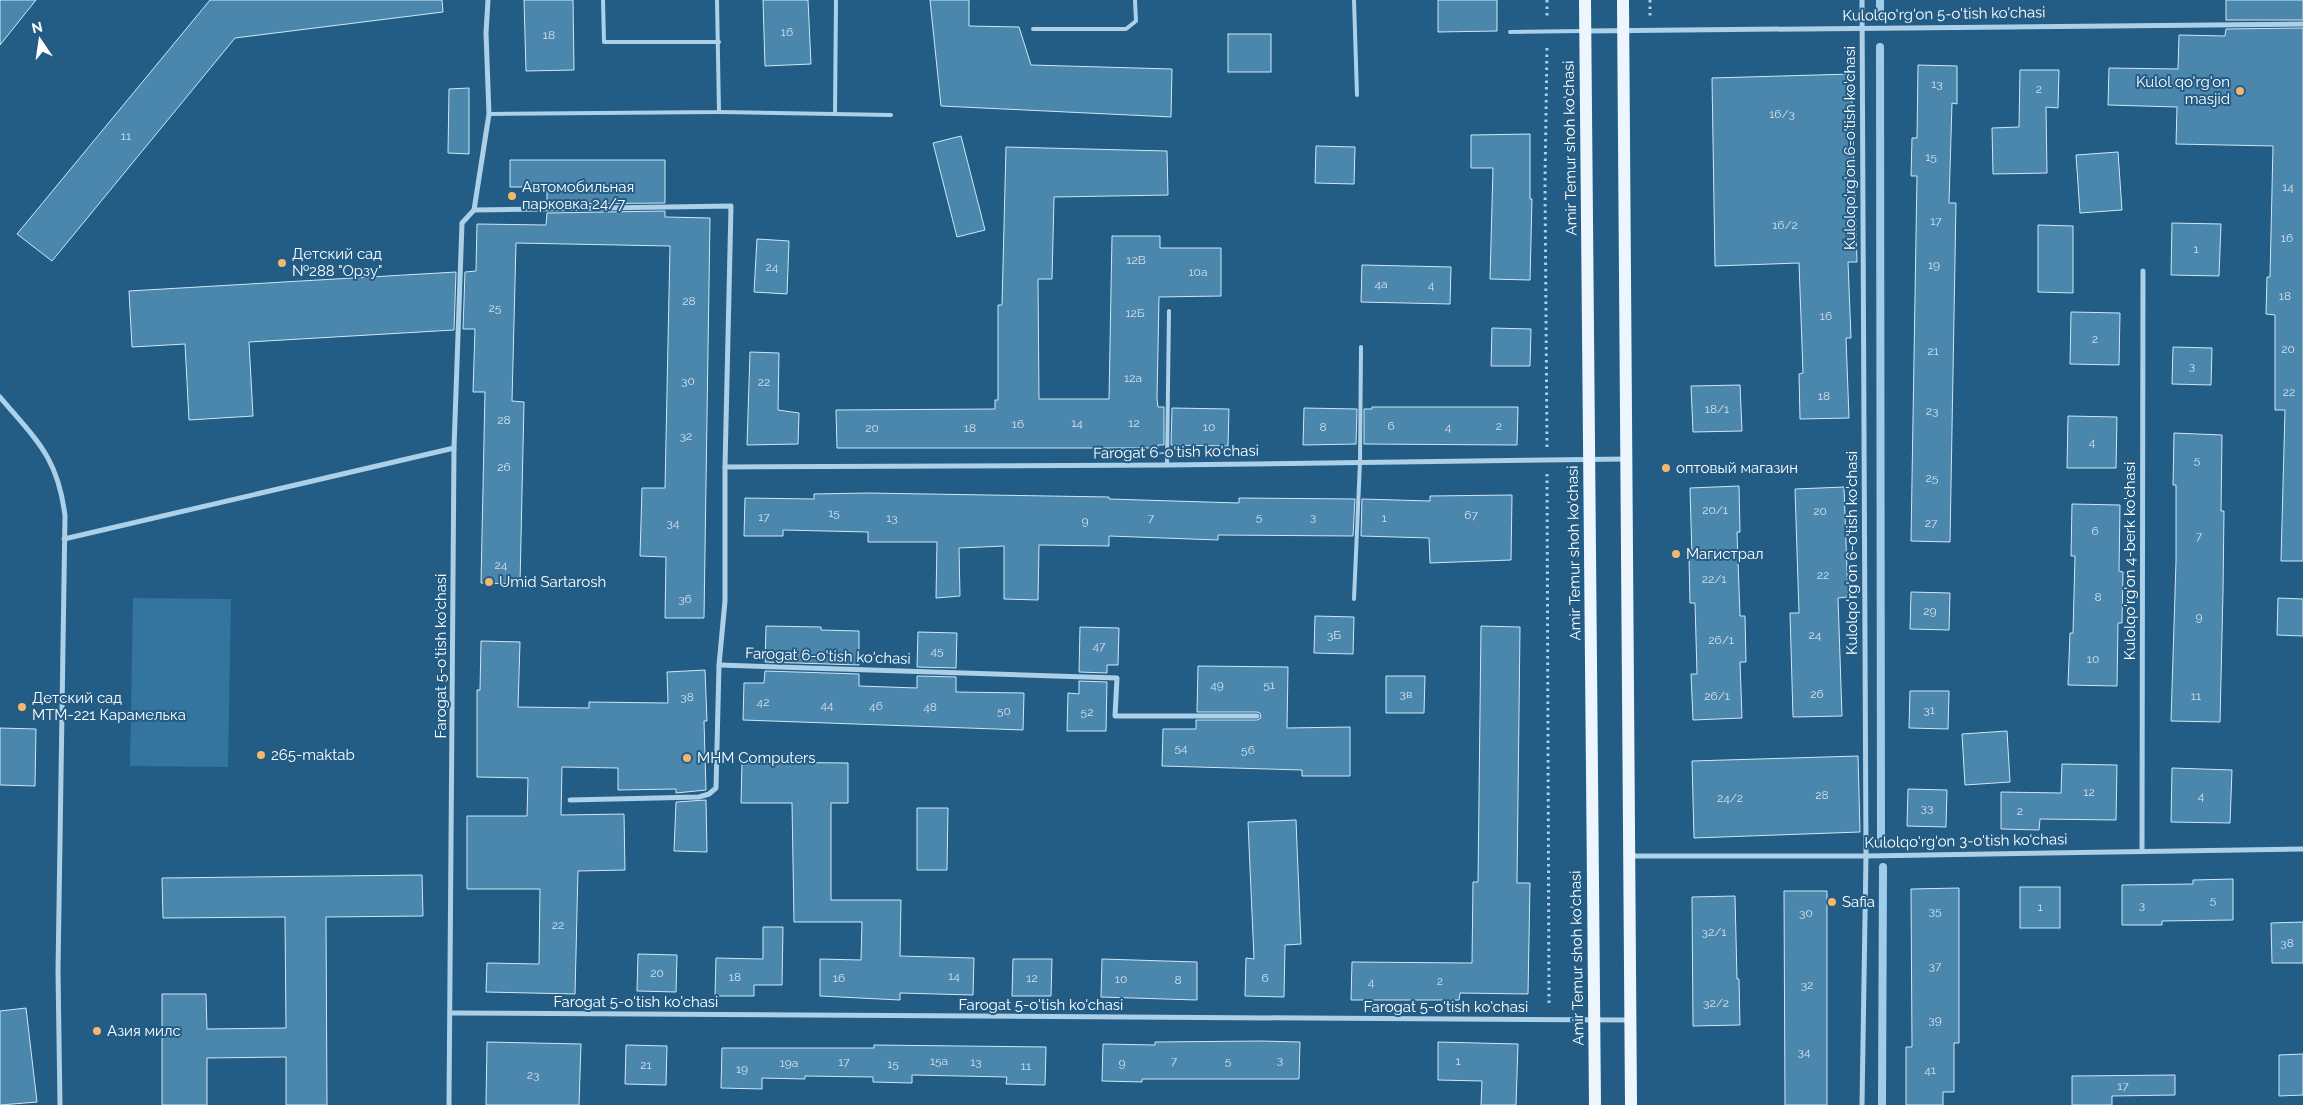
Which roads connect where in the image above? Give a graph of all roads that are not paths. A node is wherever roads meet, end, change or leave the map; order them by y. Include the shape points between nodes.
1 (488, 0) edge
2 (603, 0) edge
3 (717, 0) edge
4 (836, 0) edge
5 (1136, 0) edge
6 (1354, 0) edge
7 (1585, 0) edge
8 (1623, 0) edge
9 (1862, 0) edge
10 (2303, 24) edge
11 (1862, 27) junction
12 (1033, 29) dead end
13 (1585, 31) junction
14 (1623, 31) junction
15 (1510, 32) dead end
16 (719, 42) junction
17 (1357, 95) dead end
18 (719, 112) junction
19 (835, 113) junction
20 (489, 114) junction
21 (892, 115) dead end
22 (474, 210) junction
23 (2143, 272) dead end
24 (1169, 311) dead end
25 (1361, 347) dead end
26 (0, 397) edge
27 (454, 448) junction
28 (1626, 459) junction
29 (1589, 460) junction
30 (1360, 462) junction
31 (1168, 465) junction
32 (725, 467) junction
33 (64, 539) junction
34 (1354, 599) dead end
35 (719, 665) junction
36 (1257, 716) dead end
37 (570, 800) dead end
38 (2303, 849) edge
39 (2142, 850) junction
40 (1629, 856) junction
41 (1866, 856) junction
42 (452, 1013) junction
43 (1630, 1020) junction
44 (1594, 1021) junction
45 (60, 1105) edge
46 (449, 1105) edge
47 (1595, 1105) edge
48 (1631, 1105) edge
49 (1862, 1105) edge

1 - 20 street
2 - 16 lane via 604,42
3 - 16 lane
4 - 19 lane
5 - 12 lane via 1136,22 1126,29
6 - 17 lane
7 - 13 main road, Amir Temur shoh ko'chasi
8 - 14 main road
9 - 11 street, Kulolqo'rg'on 6-o'tish ko'chasi
10 - 11 street, Kulolqo'rg'on 5-o'tish ko'chasi
11 - 14 street, Kulolqo'rg'on 5-o'tish ko'chasi
11 - 41 street, Kulolqo'rg'on 6-o'tish ko'chasi
13 - 14 street, Kulolqo'rg'on 5-o'tish ko'chasi
13 - 15 lane
13 - 29 main road, Amir Temur shoh ko'chasi
14 - 28 main road
16 - 18 lane
18 - 19 lane
18 - 20 lane
19 - 21 lane
20 - 22 street
22 - 27 street, Farogat 5-o'tish ko'chasi via 462,223
22 - 32 street via 731,206
23 - 39 street, Kulolqo'rg'on 4-berk ko'chasi
24 - 31 lane
25 - 30 lane
26 - 33 street via 48,455 62,494
27 - 33 street
27 - 42 street, Farogat 5-o'tish ko'chasi
28 - 29 street, Farogat 6-o'tish ko'chasi
28 - 40 main road
29 - 30 street, Farogat 6-o'tish ko'chasi
29 - 44 main road, Amir Temur shoh ko'chasi
30 - 31 street, Farogat 6-o'tish ko'chasi
30 - 34 lane
31 - 32 street, Farogat 6-o'tish ko'chasi
32 - 35 street via 725,601
33 - 45 street via 58,971
35 - 36 street, Farogat 6-o'tish ko'chasi via 1117,678 1115,716
35 - 37 street via 718,760 716,788 710,794 699,797
38 - 39 street, Kulolqo'rg'on 3-o'tish ko'chasi
39 - 41 street, Kulolqo'rg'on 3-o'tish ko'chasi
40 - 41 street, Kulolqo'rg'on 3-o'tish ko'chasi
40 - 43 main road
41 - 49 street, Kulolqo'rg'on 6-o'tish ko'chasi
42 - 44 street, Farogat 5-o'tish ko'chasi
42 - 46 street, Farogat 5-o'tish ko'chasi
43 - 44 street, Farogat 5-o'tish ko'chasi
43 - 48 main road
44 - 47 main road, Amir Temur shoh ko'chasi

